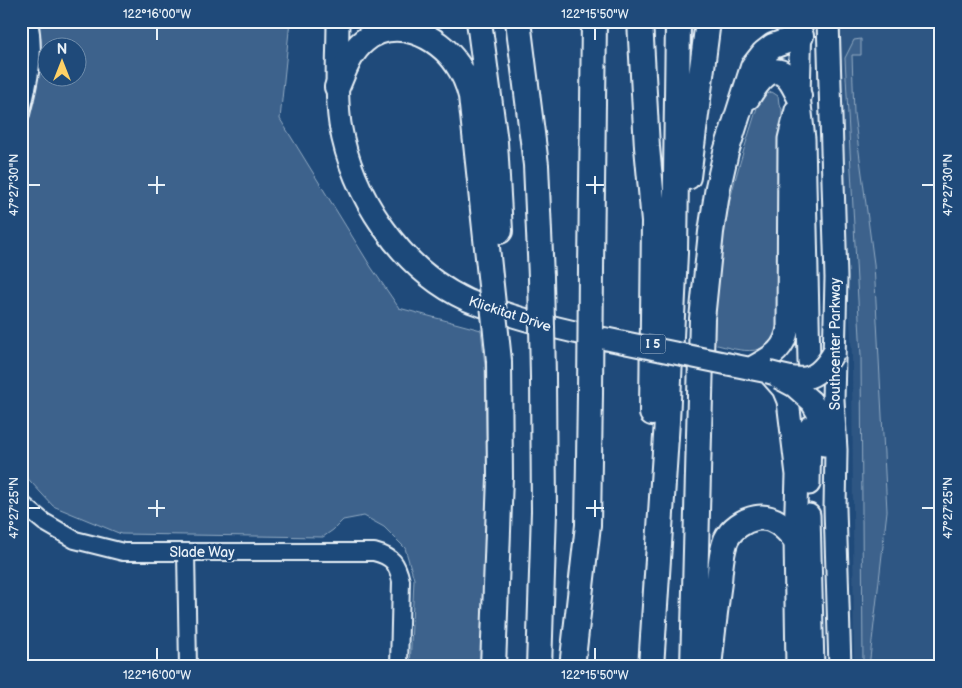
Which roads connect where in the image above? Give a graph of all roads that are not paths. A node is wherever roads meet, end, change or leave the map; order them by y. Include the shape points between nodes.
1 (29, 21) edge
2 (338, 21) edge
3 (365, 21) edge
4 (479, 21) edge
5 (518, 21) edge
6 (594, 21) edge
7 (640, 21) edge
8 (678, 21) edge
9 (708, 21) edge
10 (828, 21) edge
11 (801, 28) edge
12 (402, 29) junction
13 (337, 87) junction
14 (799, 96) junction
15 (742, 105) junction
16 (21, 114) edge
17 (675, 253) junction
18 (495, 258) junction
19 (834, 352) junction
20 (809, 362) dead end
21 (759, 370) junction
22 (811, 400) junction
23 (835, 419) junction
24 (810, 427) dead end
25 (21, 503) edge
26 (795, 539) junction
27 (186, 552) junction
28 (188, 667) edge
29 (399, 667) edge
30 (493, 667) edge
31 (539, 667) edge
32 (572, 667) edge
33 (651, 667) edge
34 (693, 667) edge
35 (709, 667) edge
36 (797, 667) edge
37 (813, 667) edge
38 (826, 667) edge
39 (840, 667) edge

1 - 16 street via 33,47 31,71
2 - 13 main road, Klickitat Drive
3 - 12 highway
4 - 18 highway via 495,142
5 - 31 highway, bridge via 536,166 541,277 544,511
6 - 32 highway, bridge via 588,525
7 - 33 highway, I 5 via 654,222
8 - 17 highway, I 5
9 - 17 highway
10 - 19 main road, Southcenter Parkway via 836,278
11 - 14 main road, Southcenter Parkway
11 - 15 highway via 764,53 750,74
12 - 13 highway via 383,30 364,40 352,55
12 - 18 highway via 421,34 446,51 468,87
13 - 21 main road, Klickitat Drive, bridge via 340,125 352,171 362,193 400,248 444,286 467,300 552,328
14 - 15 highway via 784,74 770,73 758,81
14 - 20 main road, Southcenter Parkway via 804,139
14 - 21 main road via 789,139 787,333 782,346
15 - 34 highway via 718,187 702,319
17 - 33 highway, I 5
18 - 30 highway, bridge via 500,486
19 - 21 main road, Klickitat Drive, bridge via 827,365 807,379
19 - 23 main road, Southcenter Parkway
21 - 22 main road, bridge via 794,386
21 - 26 main road via 783,389 790,408 797,475
22 - 23 main road
22 - 38 main road via 820,417 824,439
23 - 39 main road, Southcenter Parkway
24 - 37 main road
25 - 27 street, Slade Way via 44,522 90,545 123,552
26 - 35 highway via 779,523 762,518 746,521 734,528 726,540 722,560
26 - 36 main road
27 - 28 street
27 - 29 street, Slade Way via 374,552 385,555 399,568 402,581

